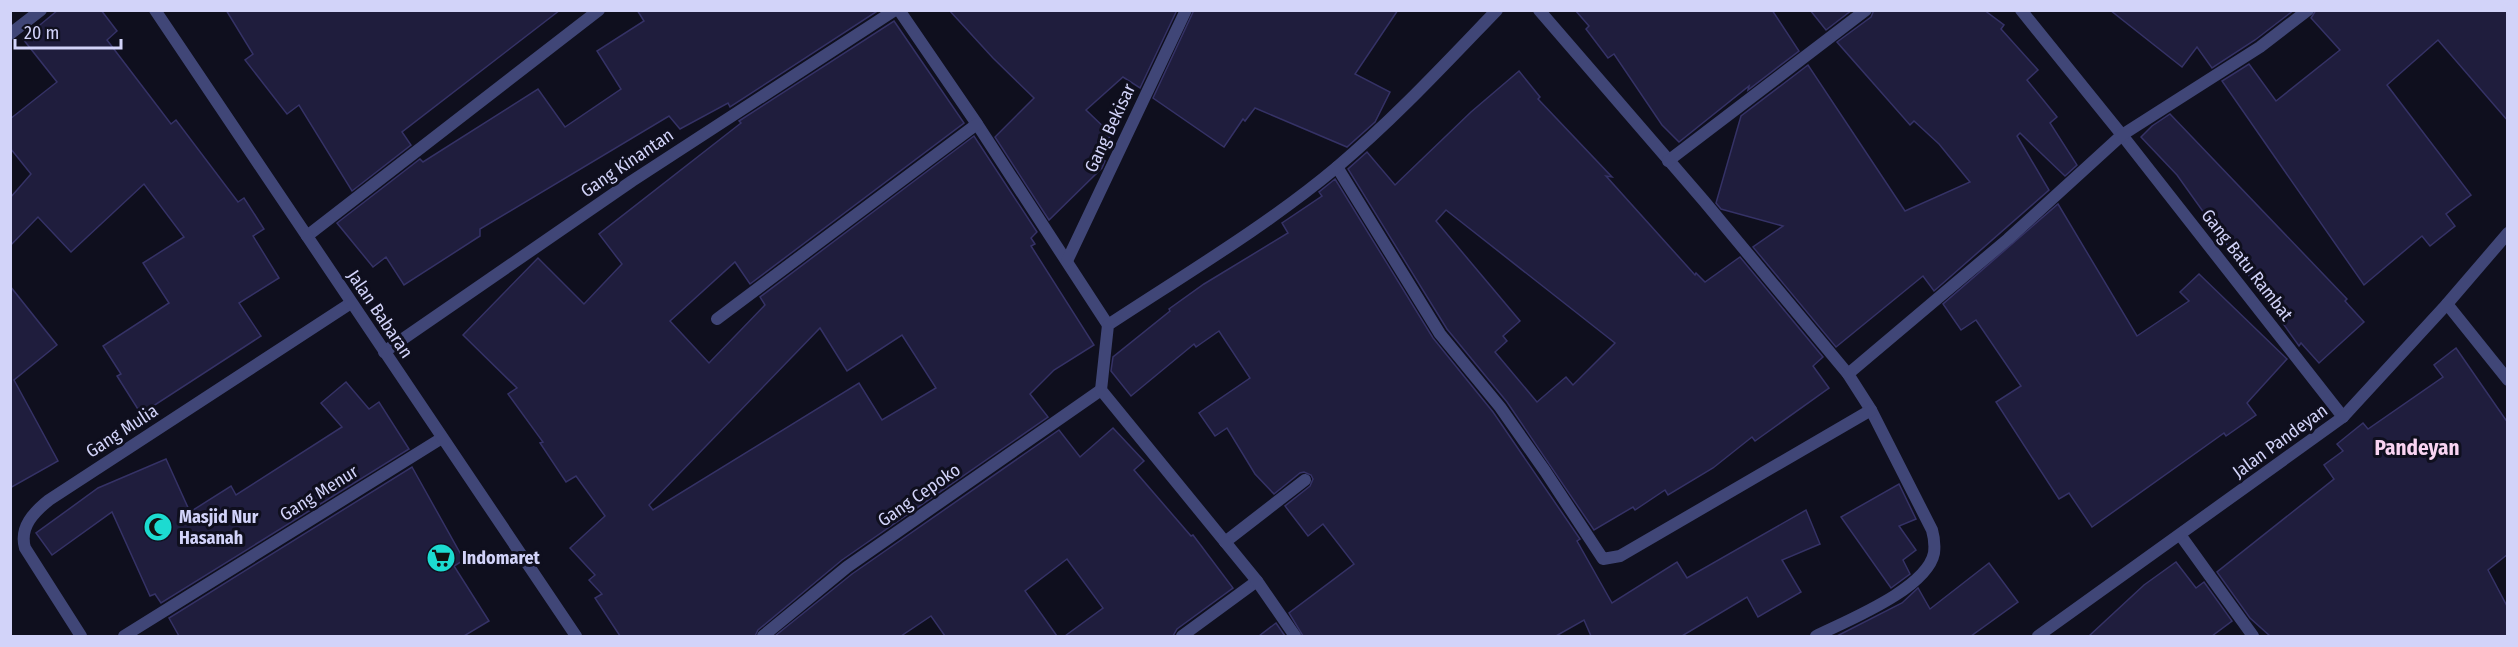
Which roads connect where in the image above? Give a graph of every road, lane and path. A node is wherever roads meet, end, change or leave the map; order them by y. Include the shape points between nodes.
1 (41, 10) edge
2 (155, 10) edge
3 (599, 10) edge
4 (897, 10) edge
5 (1186, 10) edge
6 (1497, 10) edge
7 (1539, 10) edge
8 (1866, 10) edge
9 (2308, 10) edge
10 (2027, 13) edge
11 (10, 34) edge
12 (978, 124) junction
13 (2122, 135) junction
14 (1668, 160) junction
15 (1337, 167) junction
16 (2508, 233) edge
17 (307, 236) junction
18 (1067, 261) junction
19 (351, 303) junction
20 (2447, 304) junction
21 (717, 318) dead end
22 (1108, 325) junction
23 (384, 352) junction
24 (1848, 374) junction
25 (2508, 380) edge
26 (1101, 390) junction
27 (1871, 410) junction
28 (2343, 417) junction
29 (442, 438) junction
30 (1305, 480) dead end
31 (2181, 536) junction
32 (1225, 542) junction
33 (1257, 581) junction
34 (81, 636) edge
35 (124, 636) edge
36 (576, 636) edge
37 (763, 636) edge
38 (1182, 636) edge
39 (1294, 636) edge
40 (1816, 636) edge
41 (2038, 636) edge
42 (2253, 636) edge

1 - 11 street
2 - 17 street, Jalan Babaran
3 - 17 street
4 - 12 street
4 - 23 street, Gang Kinantan via 632,181
5 - 18 street, Gang Bekisar
6 - 15 street via 1417,93
7 - 14 street
8 - 14 street
9 - 13 street via 2260,47
10 - 13 street, Gang Batu Rambat
12 - 18 street
12 - 21 street
13 - 24 street via 2008,239
13 - 28 street, Gang Batu Rambat
14 - 24 street
15 - 22 street
15 - 27 street via 1440,334 1507,416 1603,559 1620,556
16 - 20 street, Jalan Pandeyan
17 - 19 street, Jalan Babaran
18 - 22 street
19 - 23 street, Jalan Babaran
19 - 34 street, Gang Mulia via 50,500 30,519 23,531 25,548
20 - 25 street
20 - 28 street, Jalan Pandeyan
22 - 26 street
23 - 29 street, Jalan Babaran
24 - 27 street
26 - 32 street
26 - 37 street, Gang Cepoko via 847,567
27 - 40 street via 1932,530 1934,555 1902,593
28 - 31 street, Jalan Pandeyan
29 - 35 street, Gang Menur
29 - 36 street, Jalan Babaran
30 - 32 street
31 - 41 street, Jalan Pandeyan
31 - 42 street
32 - 33 street
33 - 38 street
33 - 39 street

